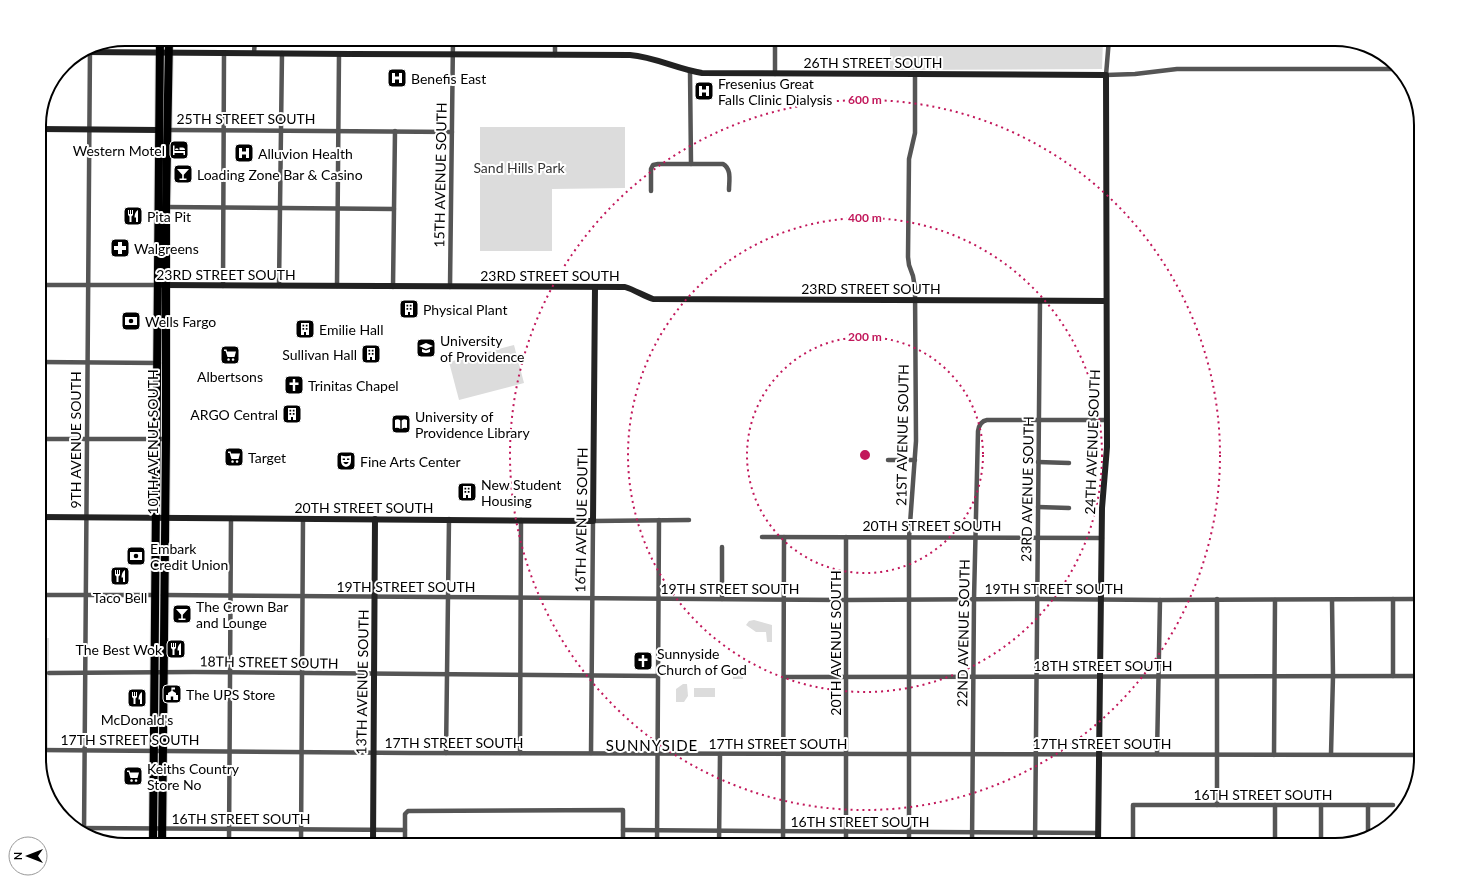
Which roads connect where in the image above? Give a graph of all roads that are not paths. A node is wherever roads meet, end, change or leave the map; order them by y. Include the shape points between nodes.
1 (160, 46) edge
2 (169, 46) edge
3 (254, 46) edge
4 (453, 46) edge
5 (555, 46) edge
6 (775, 46) edge
7 (1108, 46) edge
8 (99, 50) edge
9 (160, 52) junction
10 (169, 52) junction
11 (224, 53) junction
12 (254, 53) junction
13 (282, 53) junction
14 (90, 54) edge
15 (339, 54) junction
16 (452, 54) junction
17 (555, 55) junction
18 (1391, 69) edge
19 (690, 71) junction
20 (775, 74) junction
21 (915, 74) junction
22 (1106, 75) junction
23 (46, 129) edge
24 (90, 130) junction
25 (159, 130) junction
26 (168, 130) junction
27 (224, 130) junction
28 (338, 130) junction
29 (281, 131) junction
30 (395, 131) junction
31 (452, 132) junction
32 (691, 164) junction
33 (729, 190) dead end
34 (651, 191) dead end
35 (157, 207) junction
36 (166, 207) junction
37 (223, 208) junction
38 (280, 208) junction
39 (338, 209) junction
40 (394, 209) junction
41 (46, 285) edge
42 (88, 285) junction
43 (157, 285) junction
44 (166, 285) junction
45 (223, 286) junction
46 (279, 286) junction
47 (337, 286) junction
48 (393, 287) junction
49 (450, 287) junction
50 (595, 287) junction
51 (1040, 300) junction
52 (915, 301) junction
53 (1106, 301) junction
54 (46, 362) edge
55 (87, 363) junction
56 (161, 363) junction
57 (1038, 419) junction
58 (1107, 420) junction
59 (46, 439) edge
60 (157, 439) junction
61 (166, 439) junction
62 (87, 440) junction
63 (888, 460) dead end
64 (915, 460) junction
65 (1038, 462) junction
66 (1069, 463) dead end
67 (1038, 508) junction
68 (1069, 508) dead end
69 (46, 517) edge
70 (86, 517) junction
71 (156, 518) junction
72 (165, 518) junction
73 (232, 518) junction
74 (303, 519) junction
75 (375, 519) junction
76 (449, 519) junction
77 (521, 520) junction
78 (659, 520) junction
79 (689, 520) dead end
80 (594, 521) junction
81 (762, 537) dead end
82 (784, 537) junction
83 (846, 537) junction
84 (1037, 537) junction
85 (909, 538) junction
86 (975, 538) junction
87 (1102, 538) junction
88 (722, 546) dead end
89 (46, 595) edge
90 (86, 595) junction
91 (164, 595) junction
92 (155, 596) junction
93 (231, 596) junction
94 (303, 596) junction
95 (375, 597) junction
96 (448, 597) junction
97 (520, 597) junction
98 (593, 598) junction
99 (658, 598) junction
100 (722, 599) junction
101 (784, 599) junction
102 (974, 599) junction
103 (1037, 599) junction
104 (1101, 599) junction
105 (1217, 599) junction
106 (1393, 599) junction
107 (1414, 599) edge
108 (846, 600) junction
109 (910, 600) junction
110 (1160, 600) junction
111 (1275, 600) junction
112 (1332, 600) junction
113 (49, 672) dead end
114 (85, 672) junction
115 (164, 672) junction
116 (230, 672) junction
117 (154, 673) junction
118 (303, 674) junction
119 (374, 674) junction
120 (448, 675) junction
121 (520, 675) junction
122 (592, 676) junction
123 (657, 676) junction
124 (909, 676) junction
125 (1037, 676) junction
126 (1275, 676) junction
127 (1333, 676) junction
128 (1393, 676) junction
129 (1414, 676) edge
130 (784, 677) junction
131 (846, 677) junction
132 (973, 677) junction
133 (1100, 677) junction
134 (1157, 677) junction
135 (1217, 677) junction
136 (46, 750) edge
137 (84, 750) junction
138 (154, 750) junction
139 (163, 750) junction
140 (230, 751) junction
141 (301, 752) junction
142 (373, 752) junction
143 (446, 753) junction
144 (520, 753) junction
145 (591, 753) junction
146 (657, 754) junction
147 (720, 754) junction
148 (784, 754) junction
149 (846, 754) junction
150 (909, 754) junction
151 (973, 754) junction
152 (1157, 754) junction
153 (1217, 754) junction
154 (1274, 754) junction
155 (1332, 754) junction
156 (1036, 755) junction
157 (1099, 755) junction
158 (1414, 755) edge
159 (1217, 805) junction
160 (1275, 805) junction
161 (1322, 805) junction
162 (1368, 805) junction
163 (1393, 805) dead end
164 (84, 826) edge
165 (88, 828) edge
166 (153, 828) junction
167 (162, 828) junction
168 (229, 828) junction
169 (301, 829) junction
170 (373, 829) junction
171 (405, 830) junction
172 (623, 830) junction
173 (1368, 830) edge
174 (657, 831) junction
175 (719, 831) junction
176 (783, 832) junction
177 (846, 832) junction
178 (909, 832) junction
179 (972, 832) junction
180 (1035, 832) junction
181 (1098, 833) junction
182 (153, 838) edge
183 (162, 838) edge
184 (229, 838) edge
185 (301, 838) edge
186 (373, 838) edge
187 (405, 838) edge
188 (623, 838) edge
189 (657, 838) edge
190 (719, 838) edge
191 (783, 838) edge
192 (846, 838) edge
193 (909, 838) edge
194 (972, 838) edge
195 (1035, 838) edge
196 (1098, 838) edge
197 (1133, 838) edge
198 (1275, 838) edge
199 (1321, 838) edge

1 - 9 highway, 10TH AVENUE SOUTH
2 - 10 highway, 10TH AVENUE SOUTH
3 - 12 street
4 - 16 street, 15TH AVENUE SOUTH
5 - 17 street
6 - 20 street
7 - 22 street, 24TH AVENUE SOUTH
8 - 9 street, 26TH STREET SOUTH
9 - 10 street, 26TH STREET SOUTH
9 - 25 highway, 10TH AVENUE SOUTH
10 - 11 street, 26TH STREET SOUTH
10 - 26 highway, 10TH AVENUE SOUTH
11 - 12 street, 26TH STREET SOUTH
11 - 27 street
12 - 13 street, 26TH STREET SOUTH
13 - 15 street, 26TH STREET SOUTH
13 - 29 street
14 - 24 street, 9TH AVENUE SOUTH
15 - 16 street, 26TH STREET SOUTH
15 - 28 street
16 - 17 street, 26TH STREET SOUTH
16 - 31 street, 15TH AVENUE SOUTH
17 - 19 street, 26TH STREET SOUTH via 639,56
18 - 22 street, 26TH STREET SOUTH via 1177,69
19 - 20 street, 26TH STREET SOUTH
19 - 32 street
20 - 21 street, 26TH STREET SOUTH
21 - 22 street, 26TH STREET SOUTH
21 - 52 street, 21ST AVENUE SOUTH via 915,133 909,159 908,250
22 - 53 street, 24TH AVENUE SOUTH
23 - 24 street, 25TH STREET SOUTH
24 - 25 street, 25TH STREET SOUTH
24 - 42 street, 9TH AVENUE SOUTH
25 - 26 street, 25TH STREET SOUTH
25 - 35 highway, 10TH AVENUE SOUTH
26 - 27 street, 25TH STREET SOUTH
26 - 36 highway, 10TH AVENUE SOUTH
27 - 29 street, 25TH STREET SOUTH
27 - 37 street
28 - 29 street, 25TH STREET SOUTH
28 - 30 street, 25TH STREET SOUTH
28 - 39 street
29 - 38 street
30 - 31 street, 25TH STREET SOUTH
30 - 40 street
31 - 49 street, 15TH AVENUE SOUTH
32 - 33 street via 727,166
32 - 34 street via 653,165
35 - 36 street
35 - 43 highway, 10TH AVENUE SOUTH
36 - 37 street
36 - 44 highway, 10TH AVENUE SOUTH
37 - 38 street
37 - 45 street
38 - 39 street
38 - 46 street
39 - 40 street
39 - 47 street
40 - 48 street
41 - 42 street, 23RD STREET SOUTH
42 - 43 street, 23RD STREET SOUTH
42 - 55 street, 9TH AVENUE SOUTH
43 - 44 street, 23RD STREET SOUTH
43 - 56 highway, 10TH AVENUE SOUTH
44 - 45 street, 23RD STREET SOUTH
44 - 56 highway, 10TH AVENUE SOUTH
45 - 46 street, 23RD STREET SOUTH
46 - 47 street, 23RD STREET SOUTH
47 - 48 street, 23RD STREET SOUTH
48 - 49 street, 23RD STREET SOUTH
49 - 50 street, 23RD STREET SOUTH
50 - 52 street, 23RD STREET SOUTH via 625,287 653,299
50 - 80 street, 16TH AVENUE SOUTH
51 - 52 street, 23RD STREET SOUTH
51 - 53 street, 23RD STREET SOUTH
51 - 57 street, 23RD AVENUE SOUTH
52 - 64 street, 21ST AVENUE SOUTH
53 - 58 street, 24TH AVENUE SOUTH
54 - 55 street
55 - 56 street
55 - 62 street, 9TH AVENUE SOUTH
56 - 60 highway, 10TH AVENUE SOUTH
56 - 61 highway, 10TH AVENUE SOUTH
57 - 58 street
57 - 65 street, 23RD AVENUE SOUTH
57 - 86 street, 22ND AVENUE SOUTH via 982,422 978,431
58 - 87 street, 24TH AVENUE SOUTH
59 - 62 street
60 - 61 street
60 - 62 street
60 - 71 highway, 10TH AVENUE SOUTH
61 - 72 highway, 10TH AVENUE SOUTH
62 - 70 street, 9TH AVENUE SOUTH
63 - 64 street
64 - 85 street, 21ST AVENUE SOUTH
65 - 66 street
65 - 67 street, 23RD AVENUE SOUTH
67 - 68 street
67 - 84 street, 23RD AVENUE SOUTH
69 - 70 street, 20TH STREET SOUTH
70 - 71 street, 20TH STREET SOUTH
70 - 90 street, 9TH AVENUE SOUTH
71 - 72 street, 20TH STREET SOUTH
71 - 92 highway, 10TH AVENUE SOUTH
72 - 73 street, 20TH STREET SOUTH
72 - 91 highway, 10TH AVENUE SOUTH
73 - 74 street, 20TH STREET SOUTH
73 - 93 street
74 - 75 street, 20TH STREET SOUTH
74 - 94 street
75 - 76 street, 20TH STREET SOUTH
75 - 95 street, 13TH AVENUE SOUTH
76 - 77 street, 20TH STREET SOUTH
76 - 96 street
77 - 80 street, 20TH STREET SOUTH
77 - 97 street
78 - 79 street, 20TH STREET SOUTH
78 - 80 street, 20TH STREET SOUTH
78 - 99 street
80 - 98 street, 16TH AVENUE SOUTH
81 - 82 street, 20TH STREET SOUTH
82 - 83 street, 20TH STREET SOUTH
82 - 101 street
83 - 85 street, 20TH STREET SOUTH
83 - 108 street, 20TH AVENUE SOUTH
84 - 86 street, 20TH STREET SOUTH
84 - 87 street, 20TH STREET SOUTH
84 - 103 street, 23RD AVENUE SOUTH
85 - 86 street, 20TH STREET SOUTH
85 - 109 street, 21ST AVENUE SOUTH
86 - 102 street, 22ND AVENUE SOUTH
87 - 104 street, 24TH AVENUE SOUTH
88 - 100 street
89 - 90 street, 19TH STREET SOUTH
90 - 92 street, 19TH STREET SOUTH
90 - 114 street, 9TH AVENUE SOUTH
91 - 92 street, 19TH STREET SOUTH
91 - 93 street, 19TH STREET SOUTH
91 - 115 highway, 10TH AVENUE SOUTH
92 - 117 highway, 10TH AVENUE SOUTH
93 - 94 street, 19TH STREET SOUTH
93 - 116 street
94 - 95 street, 19TH STREET SOUTH
94 - 118 street
95 - 96 street, 19TH STREET SOUTH
95 - 119 street, 13TH AVENUE SOUTH
96 - 97 street, 19TH STREET SOUTH
96 - 120 street
97 - 98 street, 19TH STREET SOUTH
97 - 121 street
98 - 99 street, 19TH STREET SOUTH
98 - 122 street, 16TH AVENUE SOUTH
99 - 100 street, 19TH STREET SOUTH
99 - 123 street
100 - 101 street, 19TH STREET SOUTH
101 - 108 street, 19TH STREET SOUTH
101 - 130 street
102 - 103 street, 19TH STREET SOUTH
102 - 109 street, 19TH STREET SOUTH
102 - 132 street, 22ND AVENUE SOUTH
103 - 104 street, 19TH STREET SOUTH
103 - 125 street, 23RD AVENUE SOUTH
104 - 110 street, 19TH STREET SOUTH
104 - 133 street, 24TH AVENUE SOUTH
105 - 110 street, 19TH STREET SOUTH
105 - 111 street, 19TH STREET SOUTH
105 - 135 street
106 - 107 street, 19TH STREET SOUTH
106 - 112 street, 19TH STREET SOUTH
106 - 128 street
108 - 109 street, 19TH STREET SOUTH
108 - 131 street, 20TH AVENUE SOUTH
109 - 124 street, 21ST AVENUE SOUTH
110 - 134 street
111 - 112 street, 19TH STREET SOUTH
111 - 126 street
112 - 127 street
113 - 114 street, 18TH STREET SOUTH
114 - 117 street, 18TH STREET SOUTH
114 - 137 street, 9TH AVENUE SOUTH
115 - 116 street, 18TH STREET SOUTH
115 - 117 street, 18TH STREET SOUTH
115 - 139 highway, 10TH AVENUE SOUTH
116 - 118 street, 18TH STREET SOUTH
116 - 140 street
117 - 138 highway, 10TH AVENUE SOUTH
118 - 119 street, 18TH STREET SOUTH
118 - 141 street
119 - 120 street, 18TH STREET SOUTH
119 - 142 street, 13TH AVENUE SOUTH
120 - 121 street, 18TH STREET SOUTH
120 - 143 street
121 - 122 street, 18TH STREET SOUTH
121 - 144 street
122 - 123 street, 18TH STREET SOUTH
122 - 145 street, 16TH AVENUE SOUTH
123 - 146 street
124 - 131 street, 18TH STREET SOUTH
124 - 132 street, 18TH STREET SOUTH
124 - 150 street, 21ST AVENUE SOUTH
125 - 132 street, 18TH STREET SOUTH
125 - 133 street, 18TH STREET SOUTH
125 - 156 street, 23RD AVENUE SOUTH
126 - 127 street, 18TH STREET SOUTH
126 - 135 street, 18TH STREET SOUTH
126 - 154 street
127 - 128 street, 18TH STREET SOUTH
127 - 155 street
128 - 129 street, 18TH STREET SOUTH
130 - 131 street, 18TH STREET SOUTH
130 - 148 street
131 - 149 street, 20TH AVENUE SOUTH
132 - 151 street, 22ND AVENUE SOUTH
133 - 134 street, 18TH STREET SOUTH
133 - 157 street, 24TH AVENUE SOUTH
134 - 135 street, 18TH STREET SOUTH
134 - 152 street
135 - 153 street
136 - 137 street, 17TH STREET SOUTH
137 - 138 street, 17TH STREET SOUTH
137 - 164 street, 9TH AVENUE SOUTH
138 - 139 street, 17TH STREET SOUTH
138 - 166 highway, 10TH AVENUE SOUTH
139 - 140 street, 17TH STREET SOUTH
139 - 167 highway, 10TH AVENUE SOUTH
140 - 141 street, 17TH STREET SOUTH
140 - 168 street
141 - 142 street, 17TH STREET SOUTH
141 - 169 street
142 - 143 street, 17TH STREET SOUTH
142 - 170 street, 13TH AVENUE SOUTH
143 - 144 street, 17TH STREET SOUTH
144 - 145 street, 17TH STREET SOUTH
145 - 146 street, 17TH STREET SOUTH
146 - 147 street, 17TH STREET SOUTH
146 - 174 street
147 - 148 street, 17TH STREET SOUTH
147 - 175 street
148 - 149 street, 17TH STREET SOUTH
148 - 176 street
149 - 150 street, 17TH STREET SOUTH
149 - 177 street, 20TH AVENUE SOUTH
150 - 151 street, 17TH STREET SOUTH
150 - 178 street, 21ST AVENUE SOUTH
151 - 156 street, 17TH STREET SOUTH
151 - 179 street, 22ND AVENUE SOUTH
152 - 153 street, 17TH STREET SOUTH
152 - 157 street, 17TH STREET SOUTH
153 - 154 street, 17TH STREET SOUTH
153 - 159 street
154 - 155 street, 17TH STREET SOUTH
155 - 158 street, 17TH STREET SOUTH
156 - 157 street, 17TH STREET SOUTH
156 - 180 street, 23RD AVENUE SOUTH
157 - 181 street, 24TH AVENUE SOUTH
159 - 160 street, 16TH STREET SOUTH
159 - 197 street, 16TH STREET SOUTH via 1133,805
160 - 161 street, 16TH STREET SOUTH
160 - 198 street
161 - 162 street, 16TH STREET SOUTH
161 - 199 street
162 - 163 street, 16TH STREET SOUTH
162 - 173 street
165 - 166 street, 16TH STREET SOUTH
166 - 167 street, 16TH STREET SOUTH
166 - 182 highway, 10TH AVENUE SOUTH
167 - 168 street, 16TH STREET SOUTH
167 - 183 highway, 10TH AVENUE SOUTH
168 - 169 street, 16TH STREET SOUTH
168 - 184 street
169 - 170 street, 16TH STREET SOUTH
169 - 185 street
170 - 171 street, 16TH STREET SOUTH
170 - 186 street, 13TH AVENUE SOUTH
171 - 172 street via 405,814 410,811 623,810
171 - 187 street
172 - 174 street, 16TH STREET SOUTH
172 - 188 street
174 - 175 street, 16TH STREET SOUTH
174 - 189 street
175 - 176 street, 16TH STREET SOUTH
175 - 190 street
176 - 177 street, 16TH STREET SOUTH
176 - 191 street
177 - 178 street, 16TH STREET SOUTH
177 - 192 street, 20TH AVENUE SOUTH
178 - 179 street, 16TH STREET SOUTH
178 - 193 street, 21ST AVENUE SOUTH
179 - 180 street, 16TH STREET SOUTH
179 - 194 street, 22ND AVENUE SOUTH
180 - 181 street, 16TH STREET SOUTH
180 - 195 street, 23RD AVENUE SOUTH
181 - 196 street, 24TH AVENUE SOUTH

